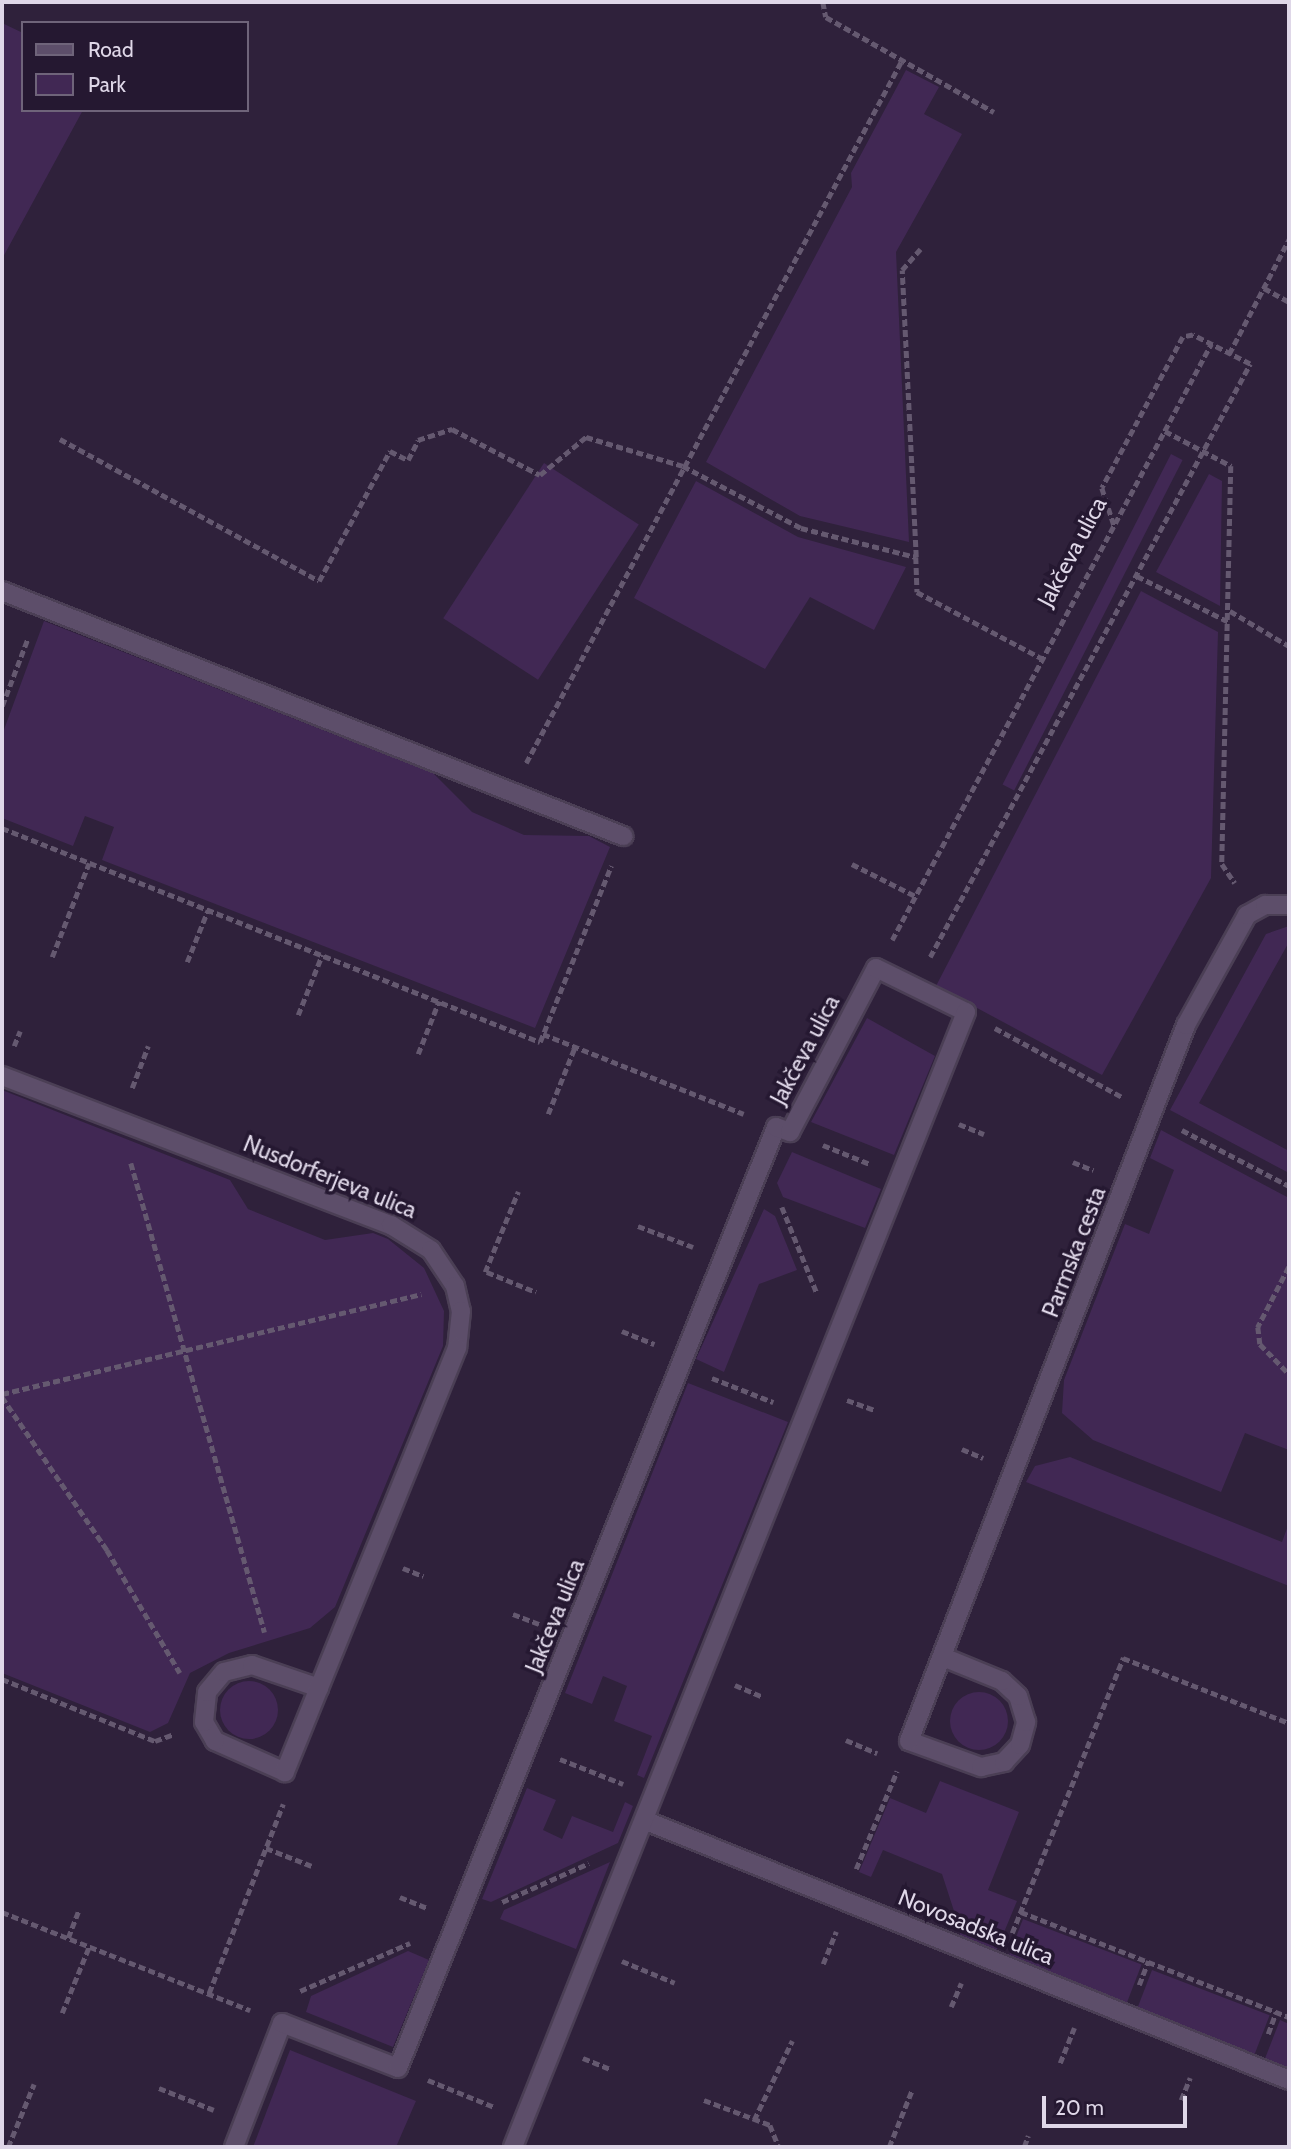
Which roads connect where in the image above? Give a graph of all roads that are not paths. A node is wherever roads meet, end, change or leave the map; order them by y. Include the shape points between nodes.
1 (2, 591) edge
2 (623, 836) road end
3 (1289, 905) edge
4 (2, 1076) edge
5 (943, 1657) junction
6 (319, 1688) junction
7 (644, 1820) junction
8 (1289, 2080) edge
9 (233, 2147) edge
10 (513, 2147) edge

1 - 2 street
3 - 5 street, Parmska cesta via 1255,910 1240,923 1186,1025
4 - 6 street, Nusdorferjeva ulica via 391,1225 431,1250 455,1286 461,1311 457,1348
5 - 5 street, Parmska cesta via 909,1741 968,1765 992,1767 1014,1754 1024,1735 1023,1708 1011,1688
6 - 6 street, Nusdorferjeva ulica via 275,1671 236,1666 213,1682 205,1699 204,1722 228,1749 285,1772
7 - 8 street, Novosadska ulica
7 - 9 street, Jakčeva ulica via 966,1012 876,968 751,1191 398,2068 282,2023
7 - 10 street

